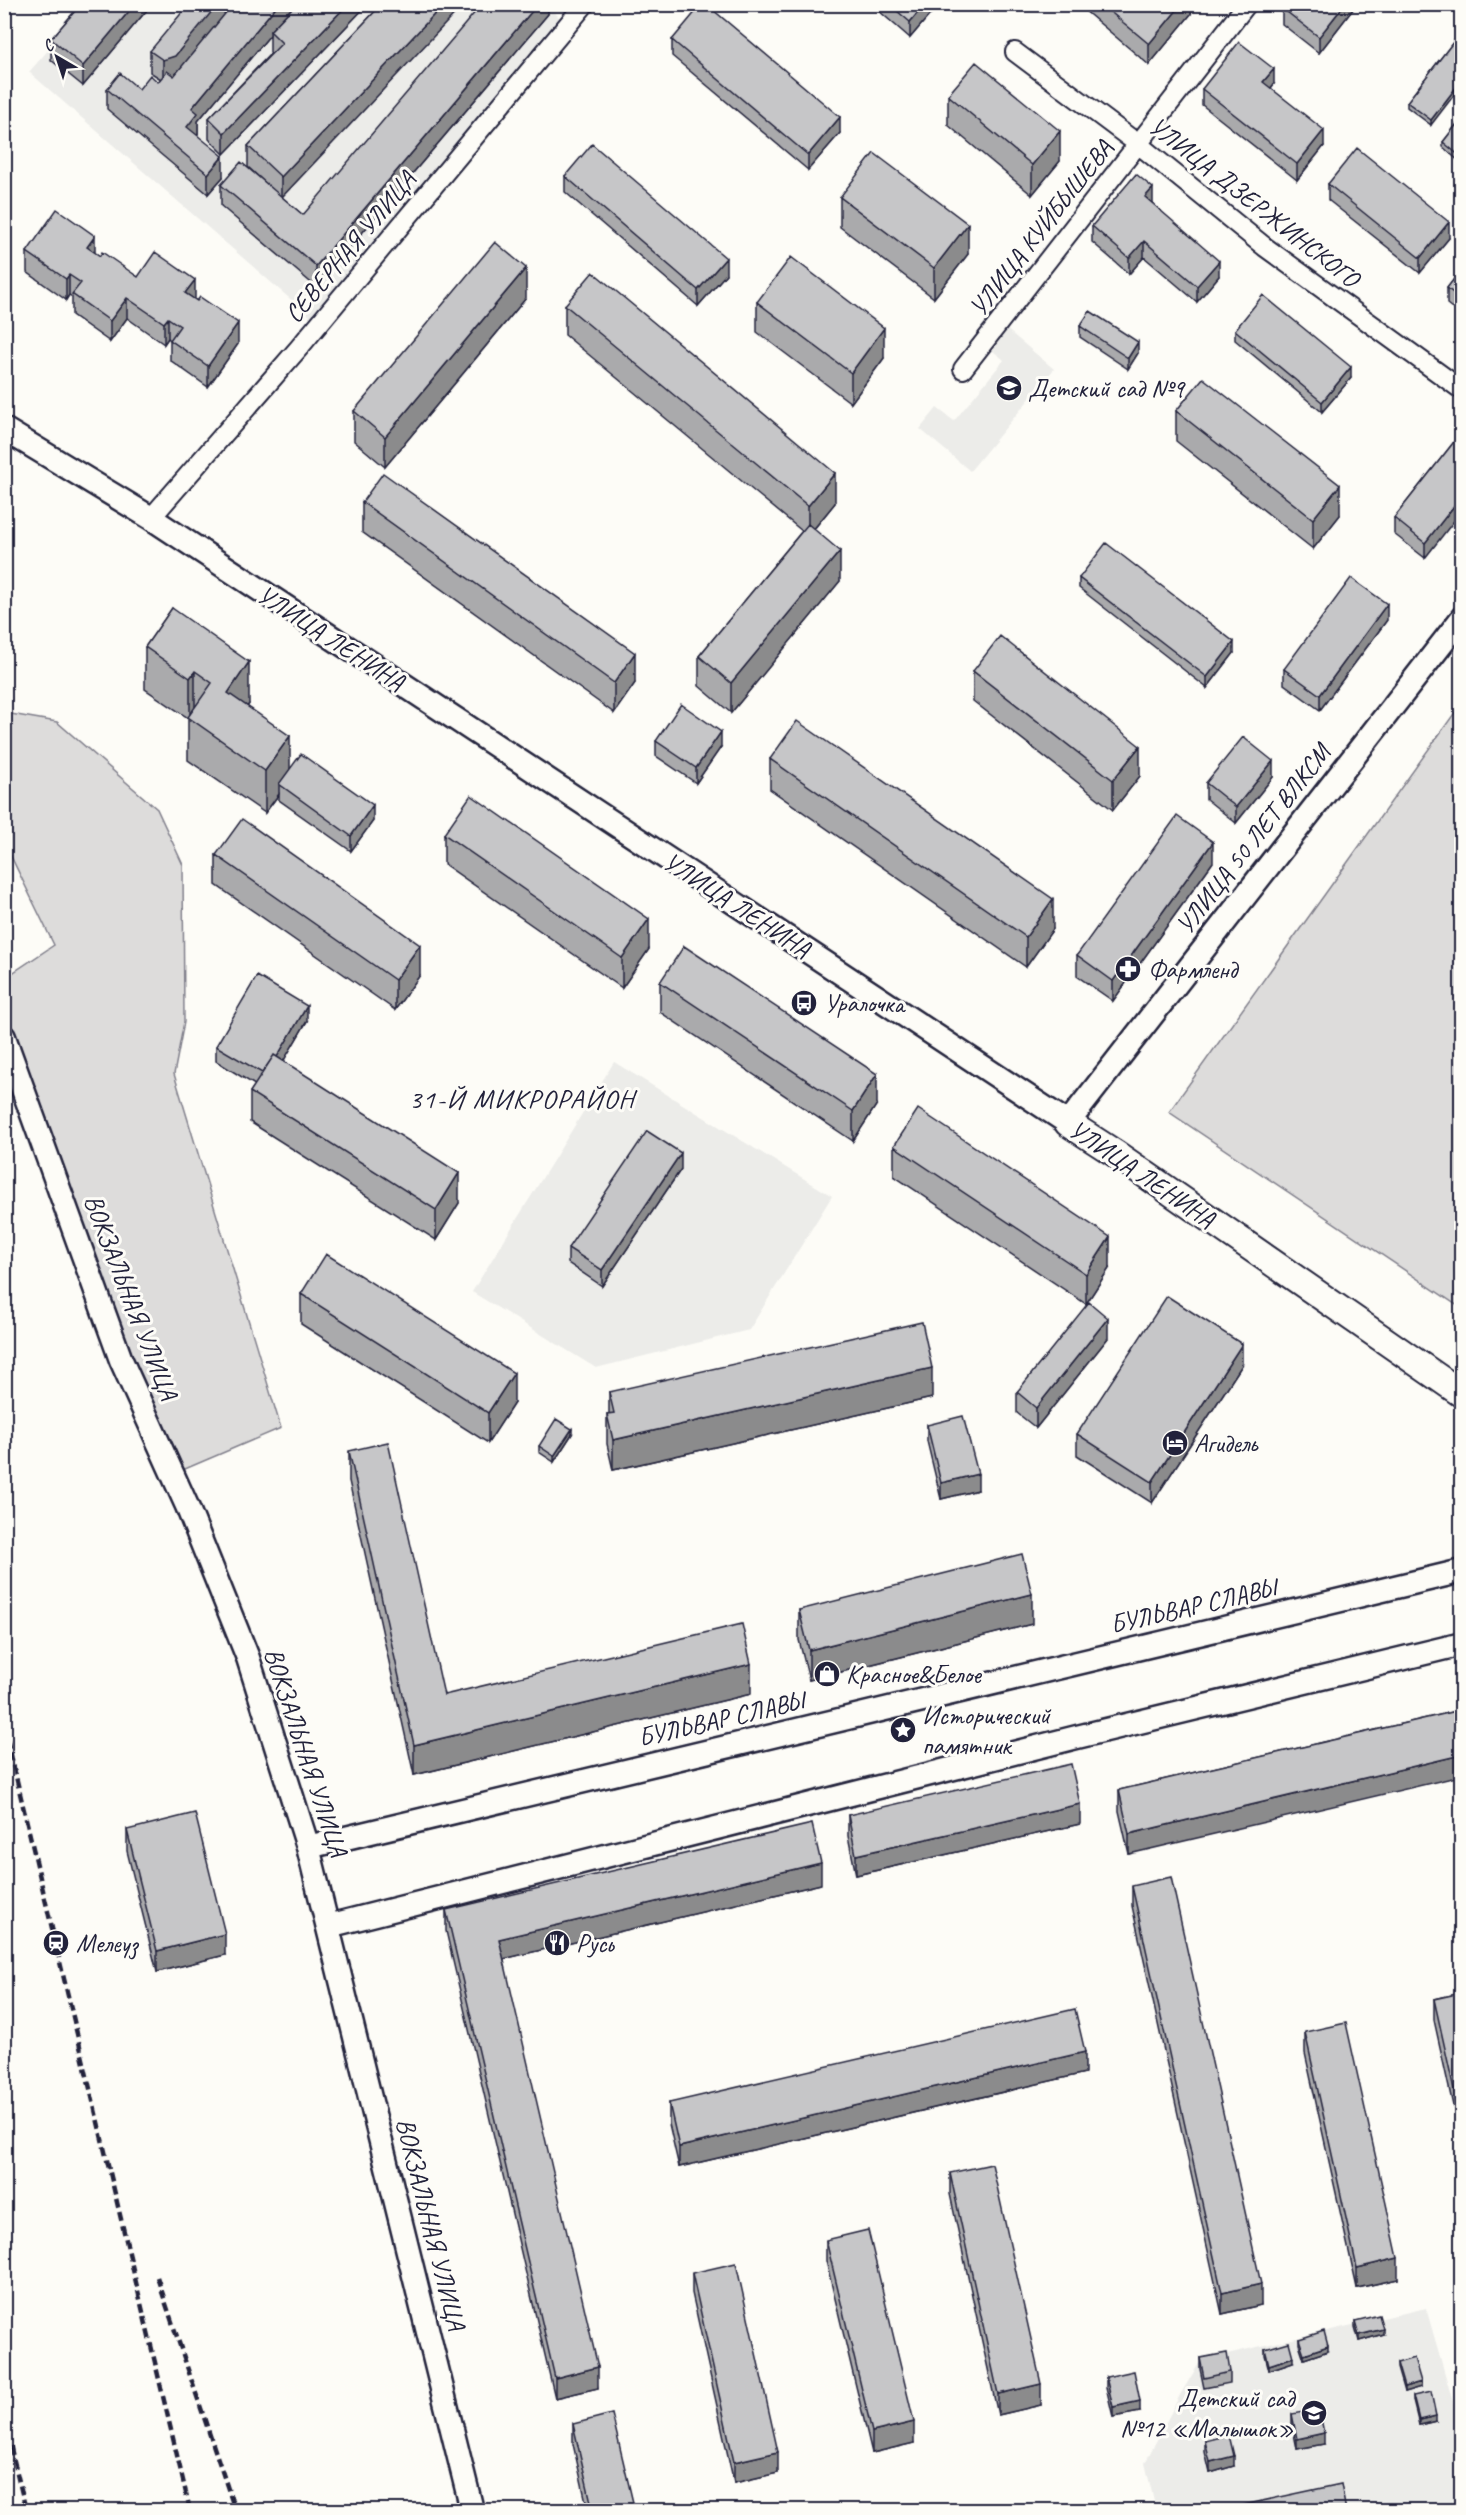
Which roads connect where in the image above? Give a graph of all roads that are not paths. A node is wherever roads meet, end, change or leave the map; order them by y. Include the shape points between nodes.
1 (585, 4) edge
2 (1247, 4) edge
3 (1016, 52) dead end
4 (1138, 144) junction
5 (963, 369) dead end
6 (1461, 390) edge
7 (4, 429) edge
8 (151, 518) junction
9 (1461, 618) edge
10 (4, 1037) edge
11 (1068, 1123) junction
12 (1461, 1394) edge
13 (1461, 1571) edge
14 (1461, 1644) edge
15 (308, 1847) junction
16 (328, 1926) junction
17 (471, 2511) edge

1 - 8 street, СЕВЕРНАЯ УЛИЦА via 306,340
2 - 4 street, УЛИЦА КУЙБЫШЕВА
3 - 4 street, УЛИЦА ДЗЕРЖИНСКОГО
4 - 5 street, УЛИЦА КУЙБЫШЕВА
4 - 6 street, УЛИЦА ДЗЕРЖИНСКОГО via 1265,247
7 - 8 street, УЛИЦА ЛЕНИНА
8 - 11 street, УЛИЦА ЛЕНИНА
9 - 11 street, УЛИЦА 50 ЛЕТ ВЛКСМ
10 - 15 street, ВОКЗАЛЬНАЯ УЛИЦА via 121,1360 187,1506 248,1658
11 - 12 main road, УЛИЦА ЛЕНИНА
13 - 15 street, БУЛЬВАР СЛАВЫ
14 - 16 street
15 - 16 street, ВОКЗАЛЬНАЯ УЛИЦА
16 - 17 street, ВОКЗАЛЬНАЯ УЛИЦА

